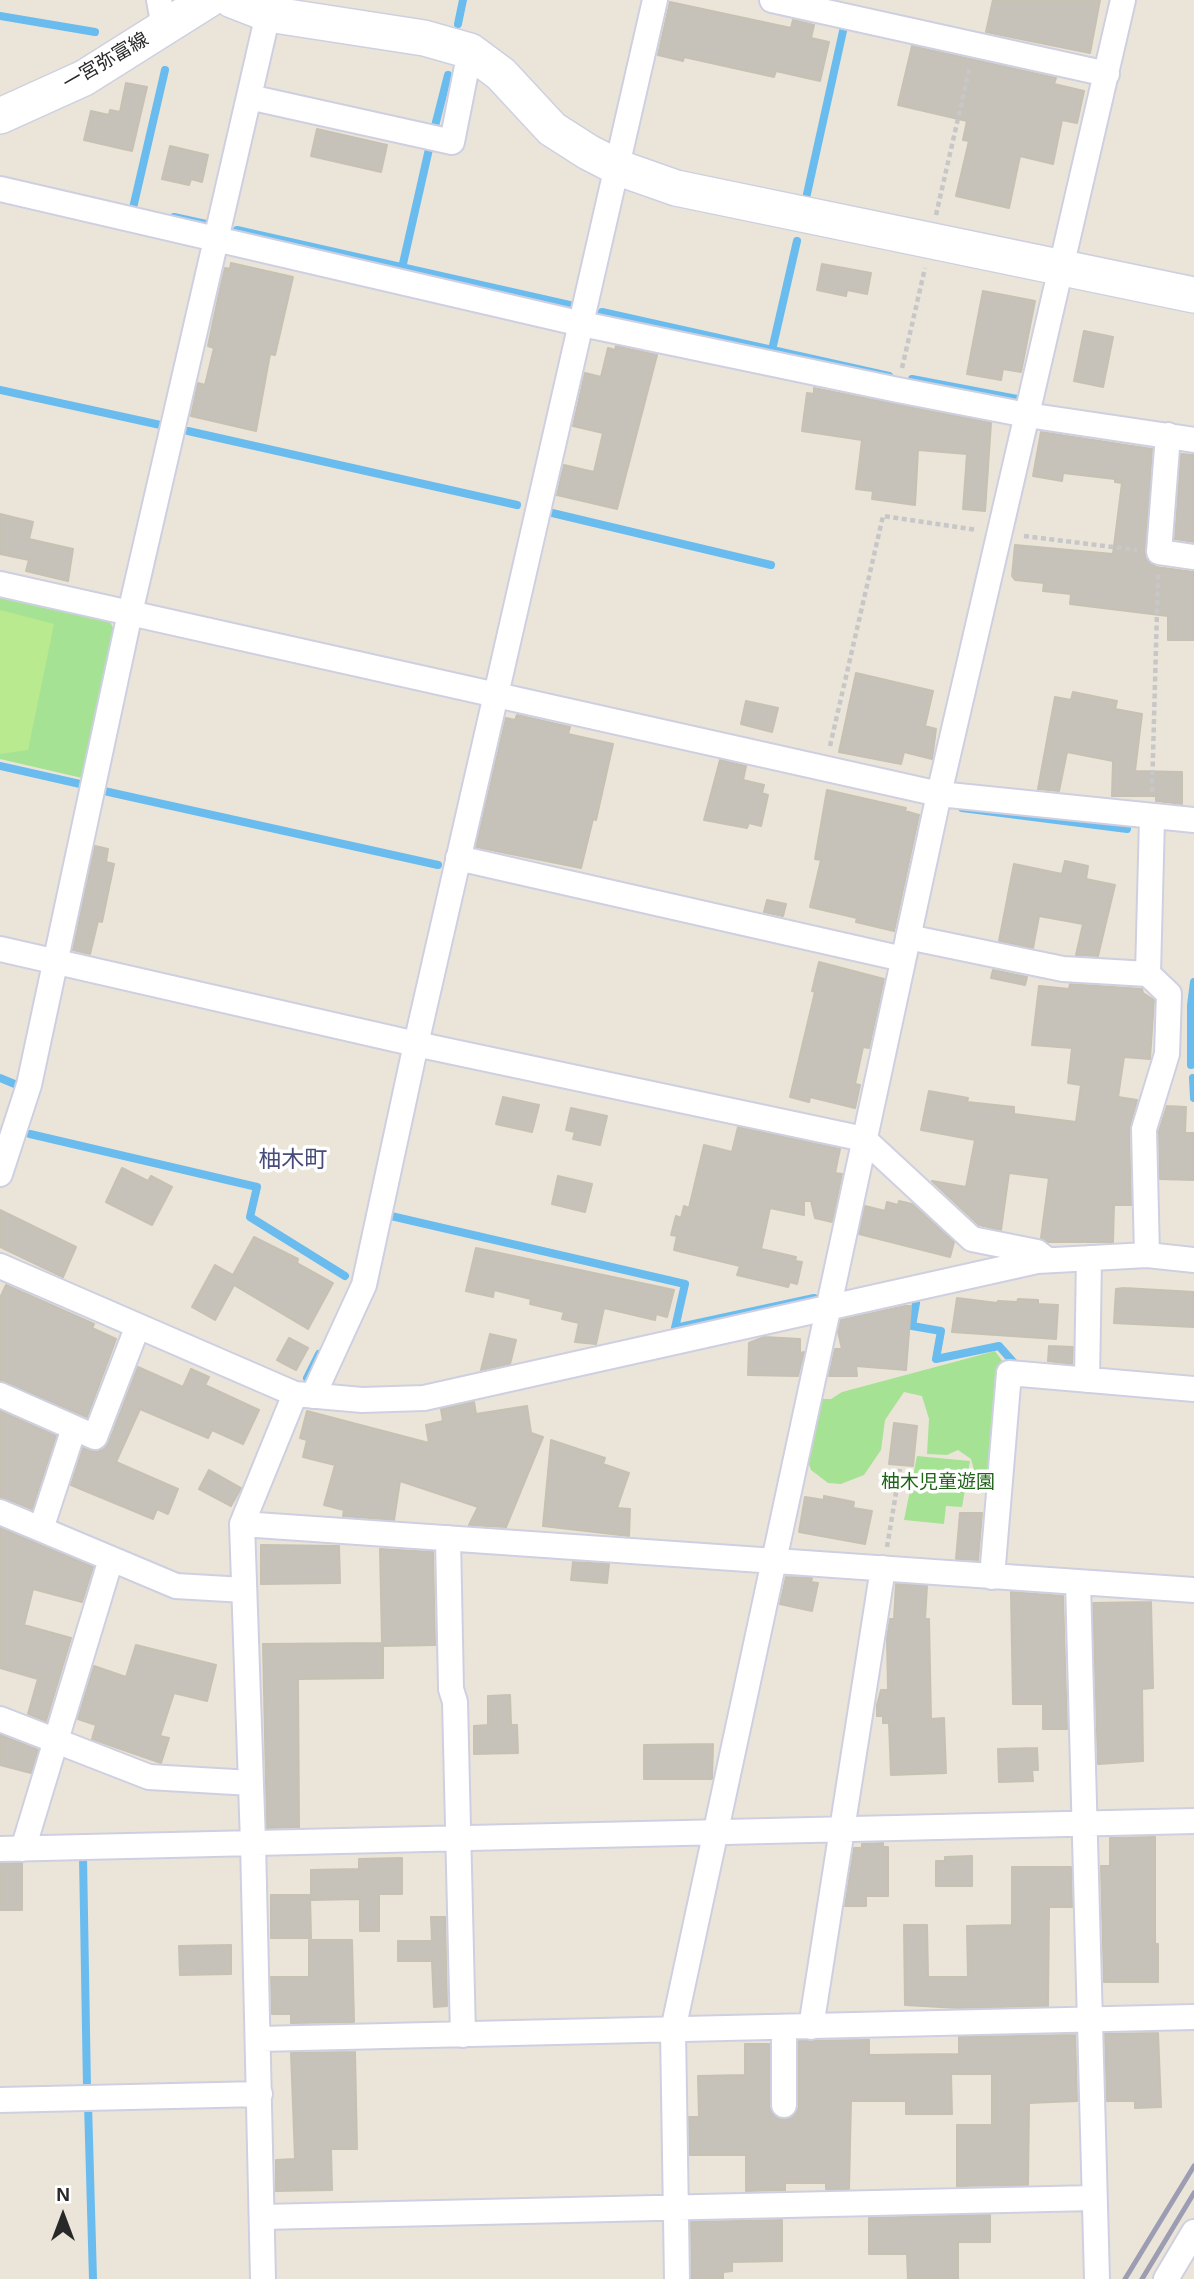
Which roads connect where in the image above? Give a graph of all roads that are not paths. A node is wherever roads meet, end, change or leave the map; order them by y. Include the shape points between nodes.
1 (208, 0) edge
2 (232, 0) edge
3 (655, 0) edge
4 (772, 0) edge
5 (1123, 0) edge
6 (162, 14) edge
7 (268, 14) junction
8 (470, 51) junction
9 (1107, 74) junction
10 (249, 97) junction
11 (0, 116) edge
12 (619, 168) junction
13 (0, 189) edge
14 (216, 241) junction
15 (1063, 268) junction
16 (1194, 295) edge
17 (582, 324) junction
18 (1027, 415) junction
19 (1168, 435) junction
20 (1194, 440) edge
21 (1194, 557) edge
22 (0, 584) edge
23 (131, 613) junction
24 (496, 695) junction
25 (939, 794) junction
26 (1152, 818) junction
27 (1194, 820) edge
28 (458, 858) junction
29 (905, 948) junction
30 (0, 949) edge
31 (56, 961) junction
32 (1148, 974) junction
33 (416, 1044) junction
34 (864, 1139) junction
35 (0, 1174) edge
36 (1147, 1255) junction
37 (1089, 1258) junction
38 (1048, 1260) junction
39 (1194, 1260) edge
40 (0, 1266) edge
41 (828, 1307) junction
42 (137, 1328) junction
43 (1087, 1380) junction
44 (1194, 1389) edge
45 (0, 1395) edge
46 (304, 1395) junction
47 (74, 1428) junction
48 (0, 1512) edge
49 (242, 1524) junction
50 (41, 1529) junction
51 (448, 1538) junction
52 (111, 1559) junction
53 (775, 1560) junction
54 (883, 1568) junction
55 (992, 1577) junction
56 (1078, 1583) junction
57 (244, 1590) junction
58 (1194, 1590) edge
59 (0, 1719) edge
60 (56, 1741) junction
61 (251, 1783) junction
62 (1194, 1821) edge
63 (1085, 1824) junction
64 (843, 1829) junction
65 (716, 1832) junction
66 (458, 1838) junction
67 (253, 1842) junction
68 (12, 1849) edge
69 (1194, 2017) edge
70 (1090, 2020) junction
71 (811, 2026) junction
72 (784, 2027) junction
73 (673, 2030) junction
74 (463, 2035) junction
75 (258, 2039) junction
76 (260, 2094) junction
77 (0, 2100) edge
78 (784, 2105) dead end
79 (1093, 2198) junction
80 (676, 2208) junction
81 (262, 2217) junction
82 (1194, 2232) edge
83 (263, 2279) edge
84 (677, 2279) edge
85 (1097, 2279) edge
86 (1166, 2279) edge

1 - 6 street, 一宮弥富線
2 - 7 street
3 - 12 street
4 - 9 street
5 - 9 street
6 - 11 street, 一宮弥富線 via 84,78
7 - 8 street via 424,38
7 - 10 street
8 - 10 street via 452,142
8 - 12 street via 501,74 552,129
9 - 15 street
10 - 14 street
12 - 15 street via 676,188
12 - 17 street
13 - 14 street
14 - 17 street
14 - 23 street
15 - 16 street
15 - 18 street
17 - 18 street
17 - 24 street
18 - 19 street
18 - 25 street
19 - 20 street
19 - 21 street via 1159,552
22 - 23 street
23 - 24 street
23 - 31 street
24 - 25 street
24 - 28 street
25 - 26 street
25 - 29 street
26 - 27 street
26 - 32 street
28 - 29 street
28 - 33 street
29 - 32 street via 1063,969
29 - 34 street
30 - 31 street
31 - 33 street
31 - 35 street via 29,1084
32 - 36 street via 1169,994 1167,1054 1144,1129
33 - 34 street
33 - 46 street via 364,1285
34 - 38 street via 972,1239 1037,1252
34 - 41 street
36 - 37 street
36 - 39 street
37 - 38 street
37 - 43 street
38 - 41 street
40 - 42 street
41 - 46 street via 424,1398 362,1400
41 - 53 street
42 - 46 street
42 - 47 street via 95,1437
43 - 44 street
43 - 55 street via 1009,1373
45 - 47 street
46 - 49 street
47 - 50 street
48 - 50 street
49 - 51 street
49 - 57 street
50 - 52 street
51 - 53 street
51 - 66 street
52 - 57 street via 176,1586
52 - 60 street
53 - 54 street
53 - 65 street
54 - 55 street
54 - 64 street
55 - 56 street
56 - 58 street
56 - 63 street
57 - 61 street
59 - 60 street
60 - 61 street via 149,1777
60 - 68 street
61 - 67 street
62 - 63 street
63 - 64 street
63 - 70 street
64 - 65 street
64 - 71 street
65 - 66 street
65 - 73 street
66 - 67 street
66 - 74 street
67 - 68 street
67 - 75 street
69 - 70 street
70 - 71 street
70 - 79 street
71 - 72 street
72 - 73 street
72 - 78 street
73 - 74 street
73 - 80 street
74 - 75 street
75 - 76 street
76 - 77 street
76 - 81 street
79 - 80 street
79 - 85 street
80 - 81 street
80 - 84 street
81 - 83 street
82 - 86 street

